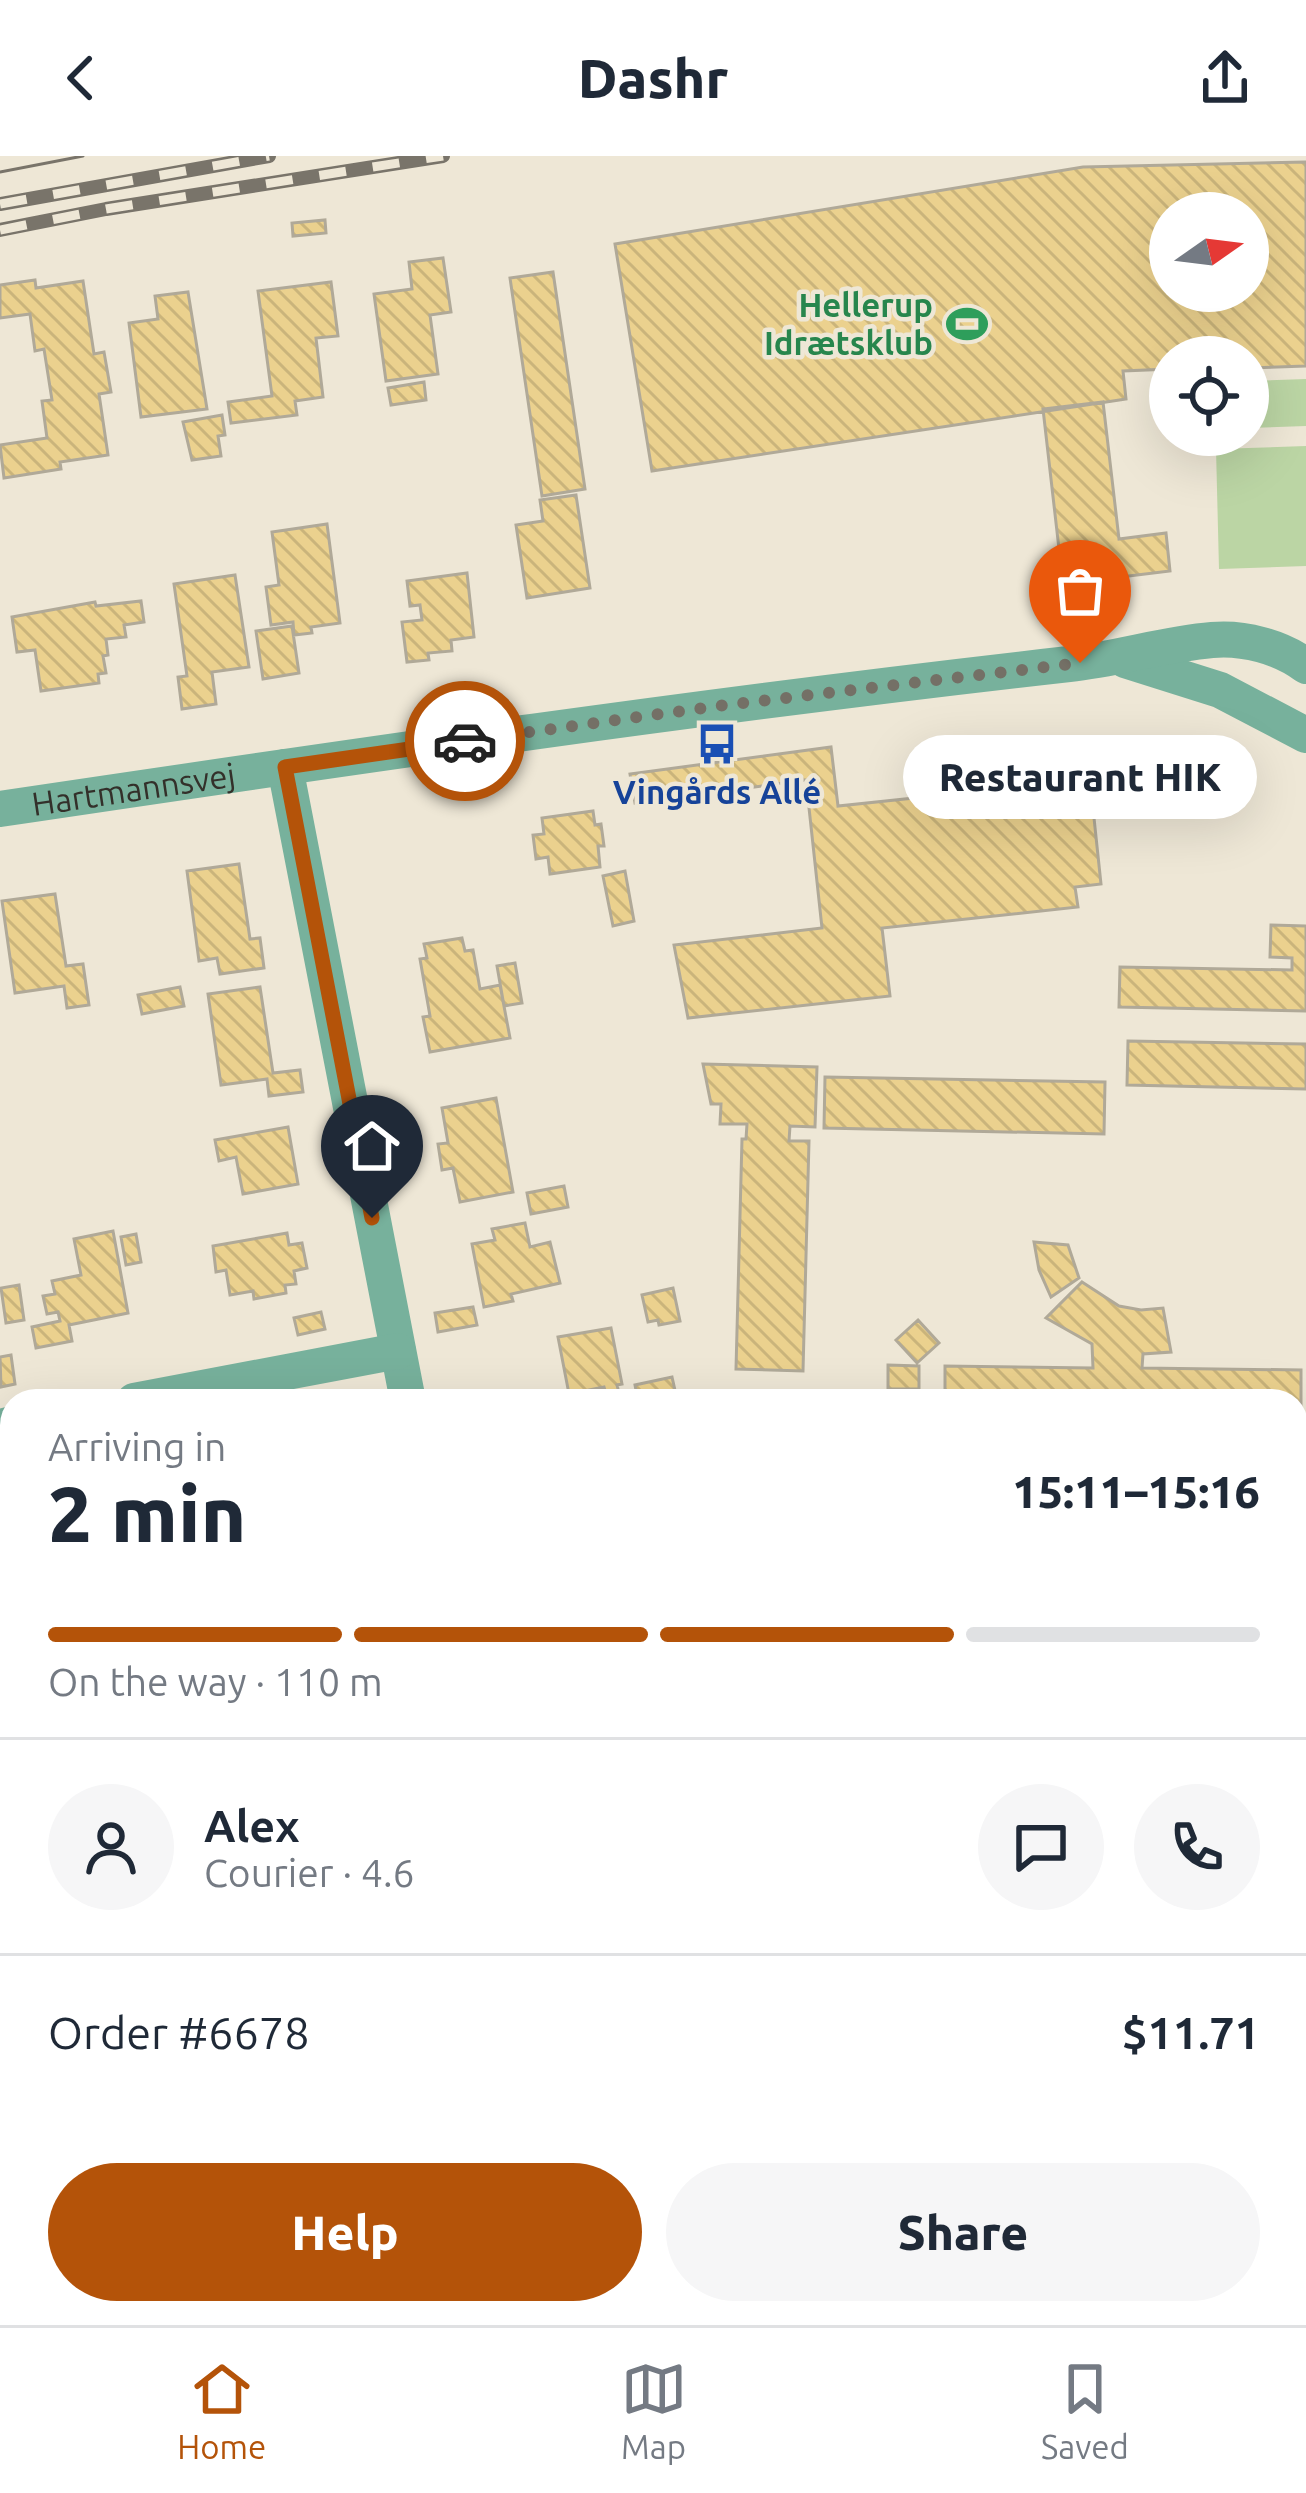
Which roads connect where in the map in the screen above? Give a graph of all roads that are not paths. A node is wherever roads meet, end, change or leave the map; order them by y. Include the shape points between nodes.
1 (1122, 658) junction
2 (1306, 666) edge
3 (1305, 733) edge
4 (285, 767) junction
5 (0, 809) edge
6 (398, 1351) junction
7 (197, 1389) edge
8 (406, 1389) edge

1 - 2 street, Hartmannsvej via 1231,640
1 - 3 street, Hartmannsvej via 1220,690
1 - 4 street, Hartmannsvej
4 - 5 street, Hartmannsvej
4 - 6 street
6 - 7 street
6 - 8 street

